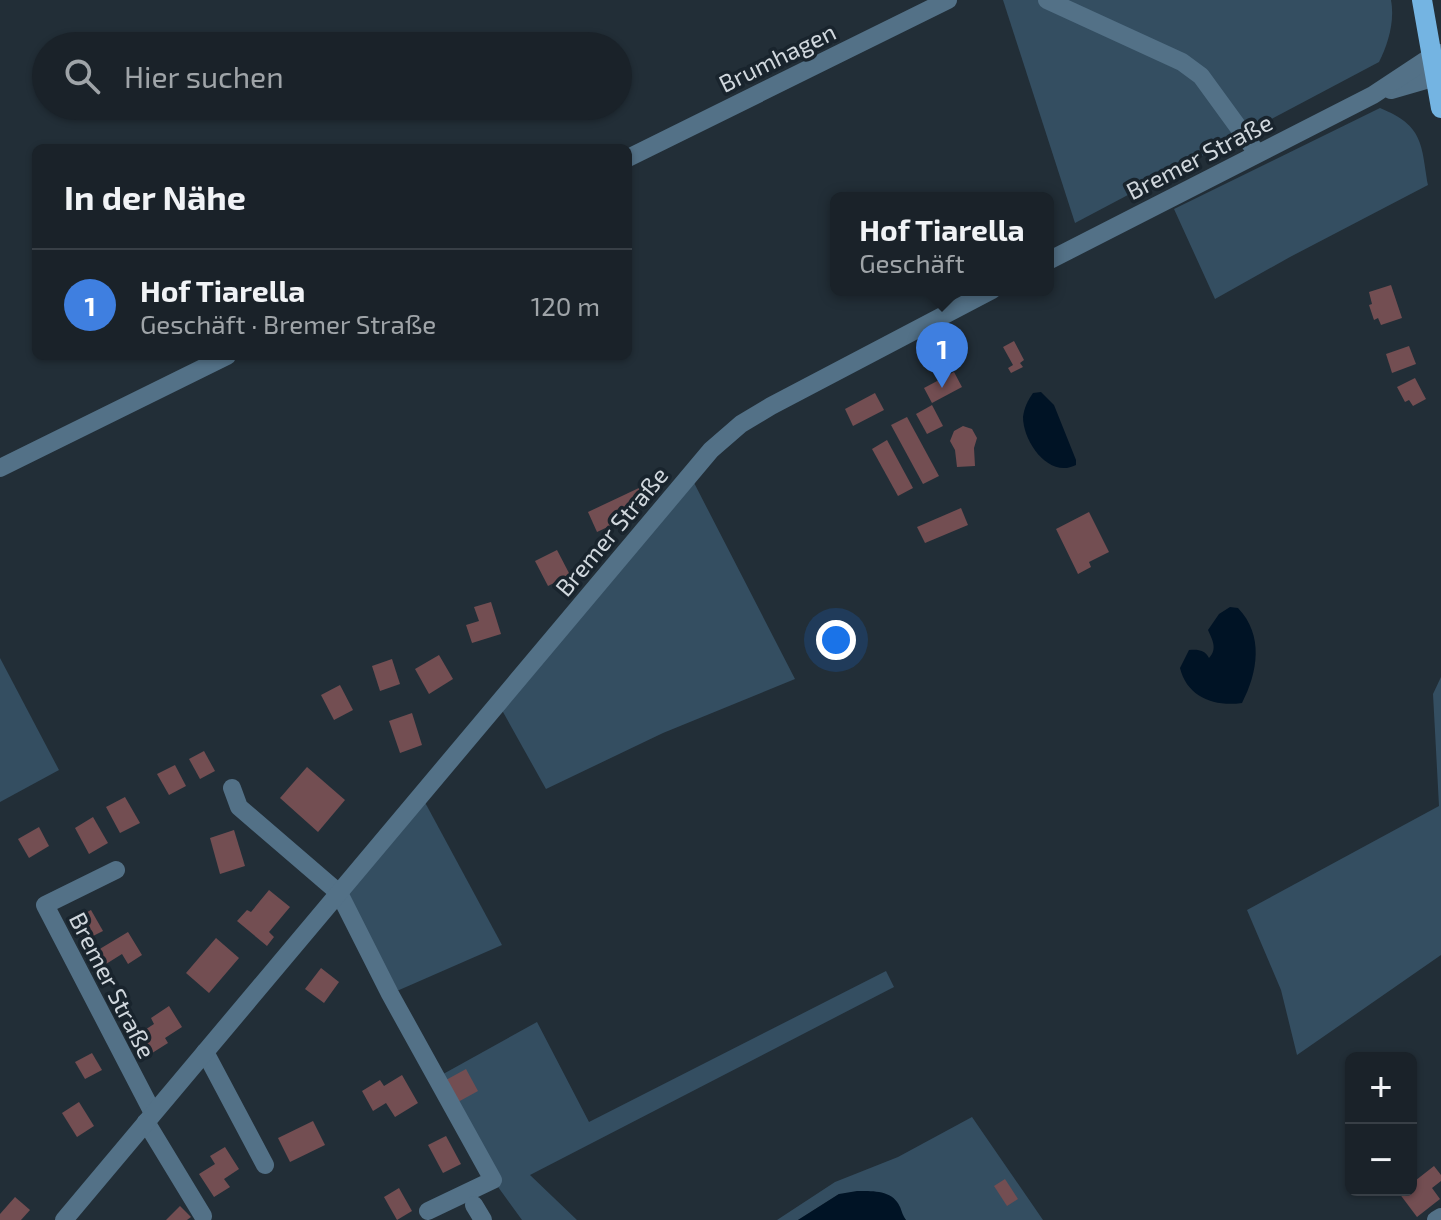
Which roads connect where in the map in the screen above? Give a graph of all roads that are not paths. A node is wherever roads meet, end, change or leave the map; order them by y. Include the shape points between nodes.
1 (948, 0) edge
2 (1047, 0) edge
3 (1422, 0) edge
4 (1436, 55) edge
5 (1436, 77) junction
6 (1373, 95) junction
7 (1441, 108) edge
8 (1257, 153) junction
9 (632, 156) edge
10 (1054, 258) edge
11 (981, 296) edge
12 (219, 360) edge
13 (0, 468) edge
14 (232, 788) dead end
15 (116, 870) dead end
16 (339, 893) junction
17 (205, 1052) junction
18 (150, 1118) junction
19 (265, 1165) dead end
20 (428, 1211) dead end
21 (203, 1216) dead end
22 (1441, 1217) edge
23 (64, 1220) edge
24 (1436, 1220) edge

1 - 9 street, Brumhagen
2 - 8 street via 1182,62 1201,76
3 - 4 main road
4 - 5 main road
4 - 6 street, Bremer Straße
5 - 6 street, Bremer Straße
5 - 7 main road
6 - 8 street, Bremer Straße
8 - 10 street, Bremer Straße
11 - 16 street, Bremer Straße via 771,406 711,450
12 - 13 street
14 - 16 street via 239,807
15 - 18 street, Bremer Straße via 45,905
16 - 17 street, Bremer Straße
16 - 20 street via 493,1180
17 - 18 street, Bremer Straße
17 - 19 street
18 - 21 street
18 - 23 street, Bremer Straße
22 - 24 street

